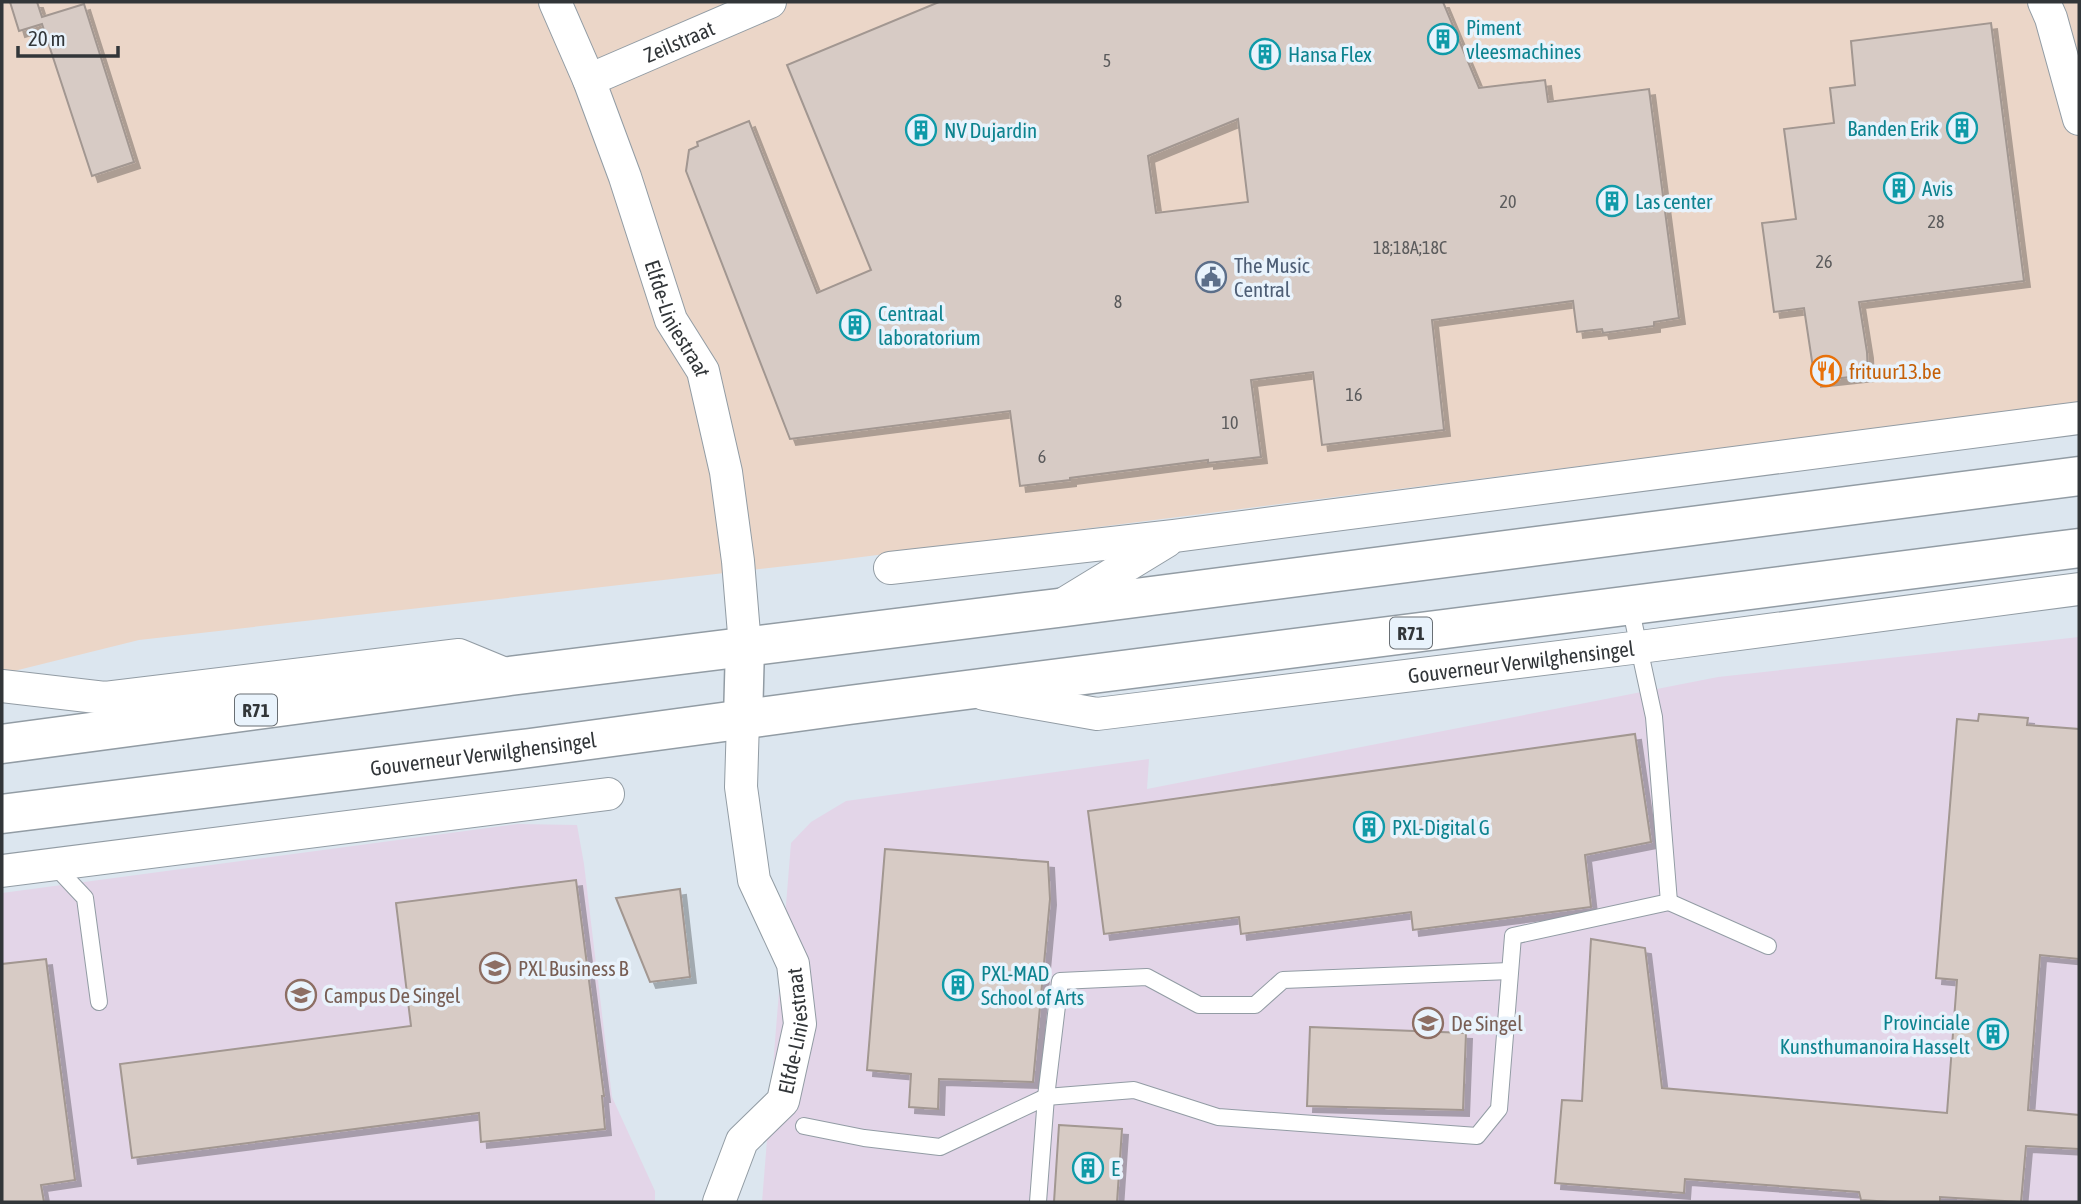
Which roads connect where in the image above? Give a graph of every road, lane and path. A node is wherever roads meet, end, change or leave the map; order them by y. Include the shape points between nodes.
1 (555, 2) edge
2 (770, 2) edge
3 (2044, 2) edge
4 (589, 79) junction
5 (2079, 119) edge
6 (2079, 418) edge
7 (2079, 476) edge
8 (1174, 536) junction
9 (2079, 548) edge
10 (890, 568) dead end
11 (2079, 589) edge
12 (1630, 605) junction
13 (1058, 608) junction
14 (745, 646) junction
15 (1640, 648) junction
16 (510, 676) junction
17 (2, 686) edge
18 (965, 691) junction
19 (743, 719) junction
20 (2, 744) edge
21 (608, 793) dead end
22 (2, 814) edge
23 (54, 864) junction
24 (2, 871) edge
25 (1669, 902) junction
26 (1768, 946) dead end
27 (1510, 971) junction
28 (99, 1002) dead end
29 (1046, 1097) junction
30 (804, 1126) dead end
31 (719, 1202) edge
32 (1038, 1202) edge

1 - 4 street, Elfde-Liniestraat
2 - 4 street, Zeilstraat
3 - 5 street
4 - 14 street, Elfde-Liniestraat via 671,320 704,371 726,472
6 - 8 street
7 - 13 highway, R71
8 - 10 street
8 - 13 street
9 - 12 highway, Gouverneur Verwilghensingel / R71
11 - 15 street, Gouverneur Verwilghensingel
12 - 15 lane
12 - 18 highway, Gouverneur Verwilghensingel / R71
13 - 14 highway, R71
14 - 16 highway, R71
14 - 19 highway
15 - 18 street, Gouverneur Verwilghensingel via 1097,714
15 - 25 lane via 1654,717
16 - 17 street via 459,655 105,698
16 - 20 highway, R71
18 - 19 highway, Gouverneur Verwilghensingel / R71
19 - 22 highway, Gouverneur Verwilghensingel / R71
19 - 31 street, Elfde-Liniestraat via 741,787 754,880 793,964 800,1024 783,1101 742,1142
21 - 23 street
23 - 24 street
23 - 28 lane via 85,898
25 - 26 lane
25 - 27 lane via 1513,936
27 - 29 lane via 1283,980 1255,1005 1199,1005 1147,977 1060,981
27 - 29 lane via 1499,1109 1477,1136 1218,1117 1134,1090
29 - 30 lane via 940,1147
29 - 32 lane

